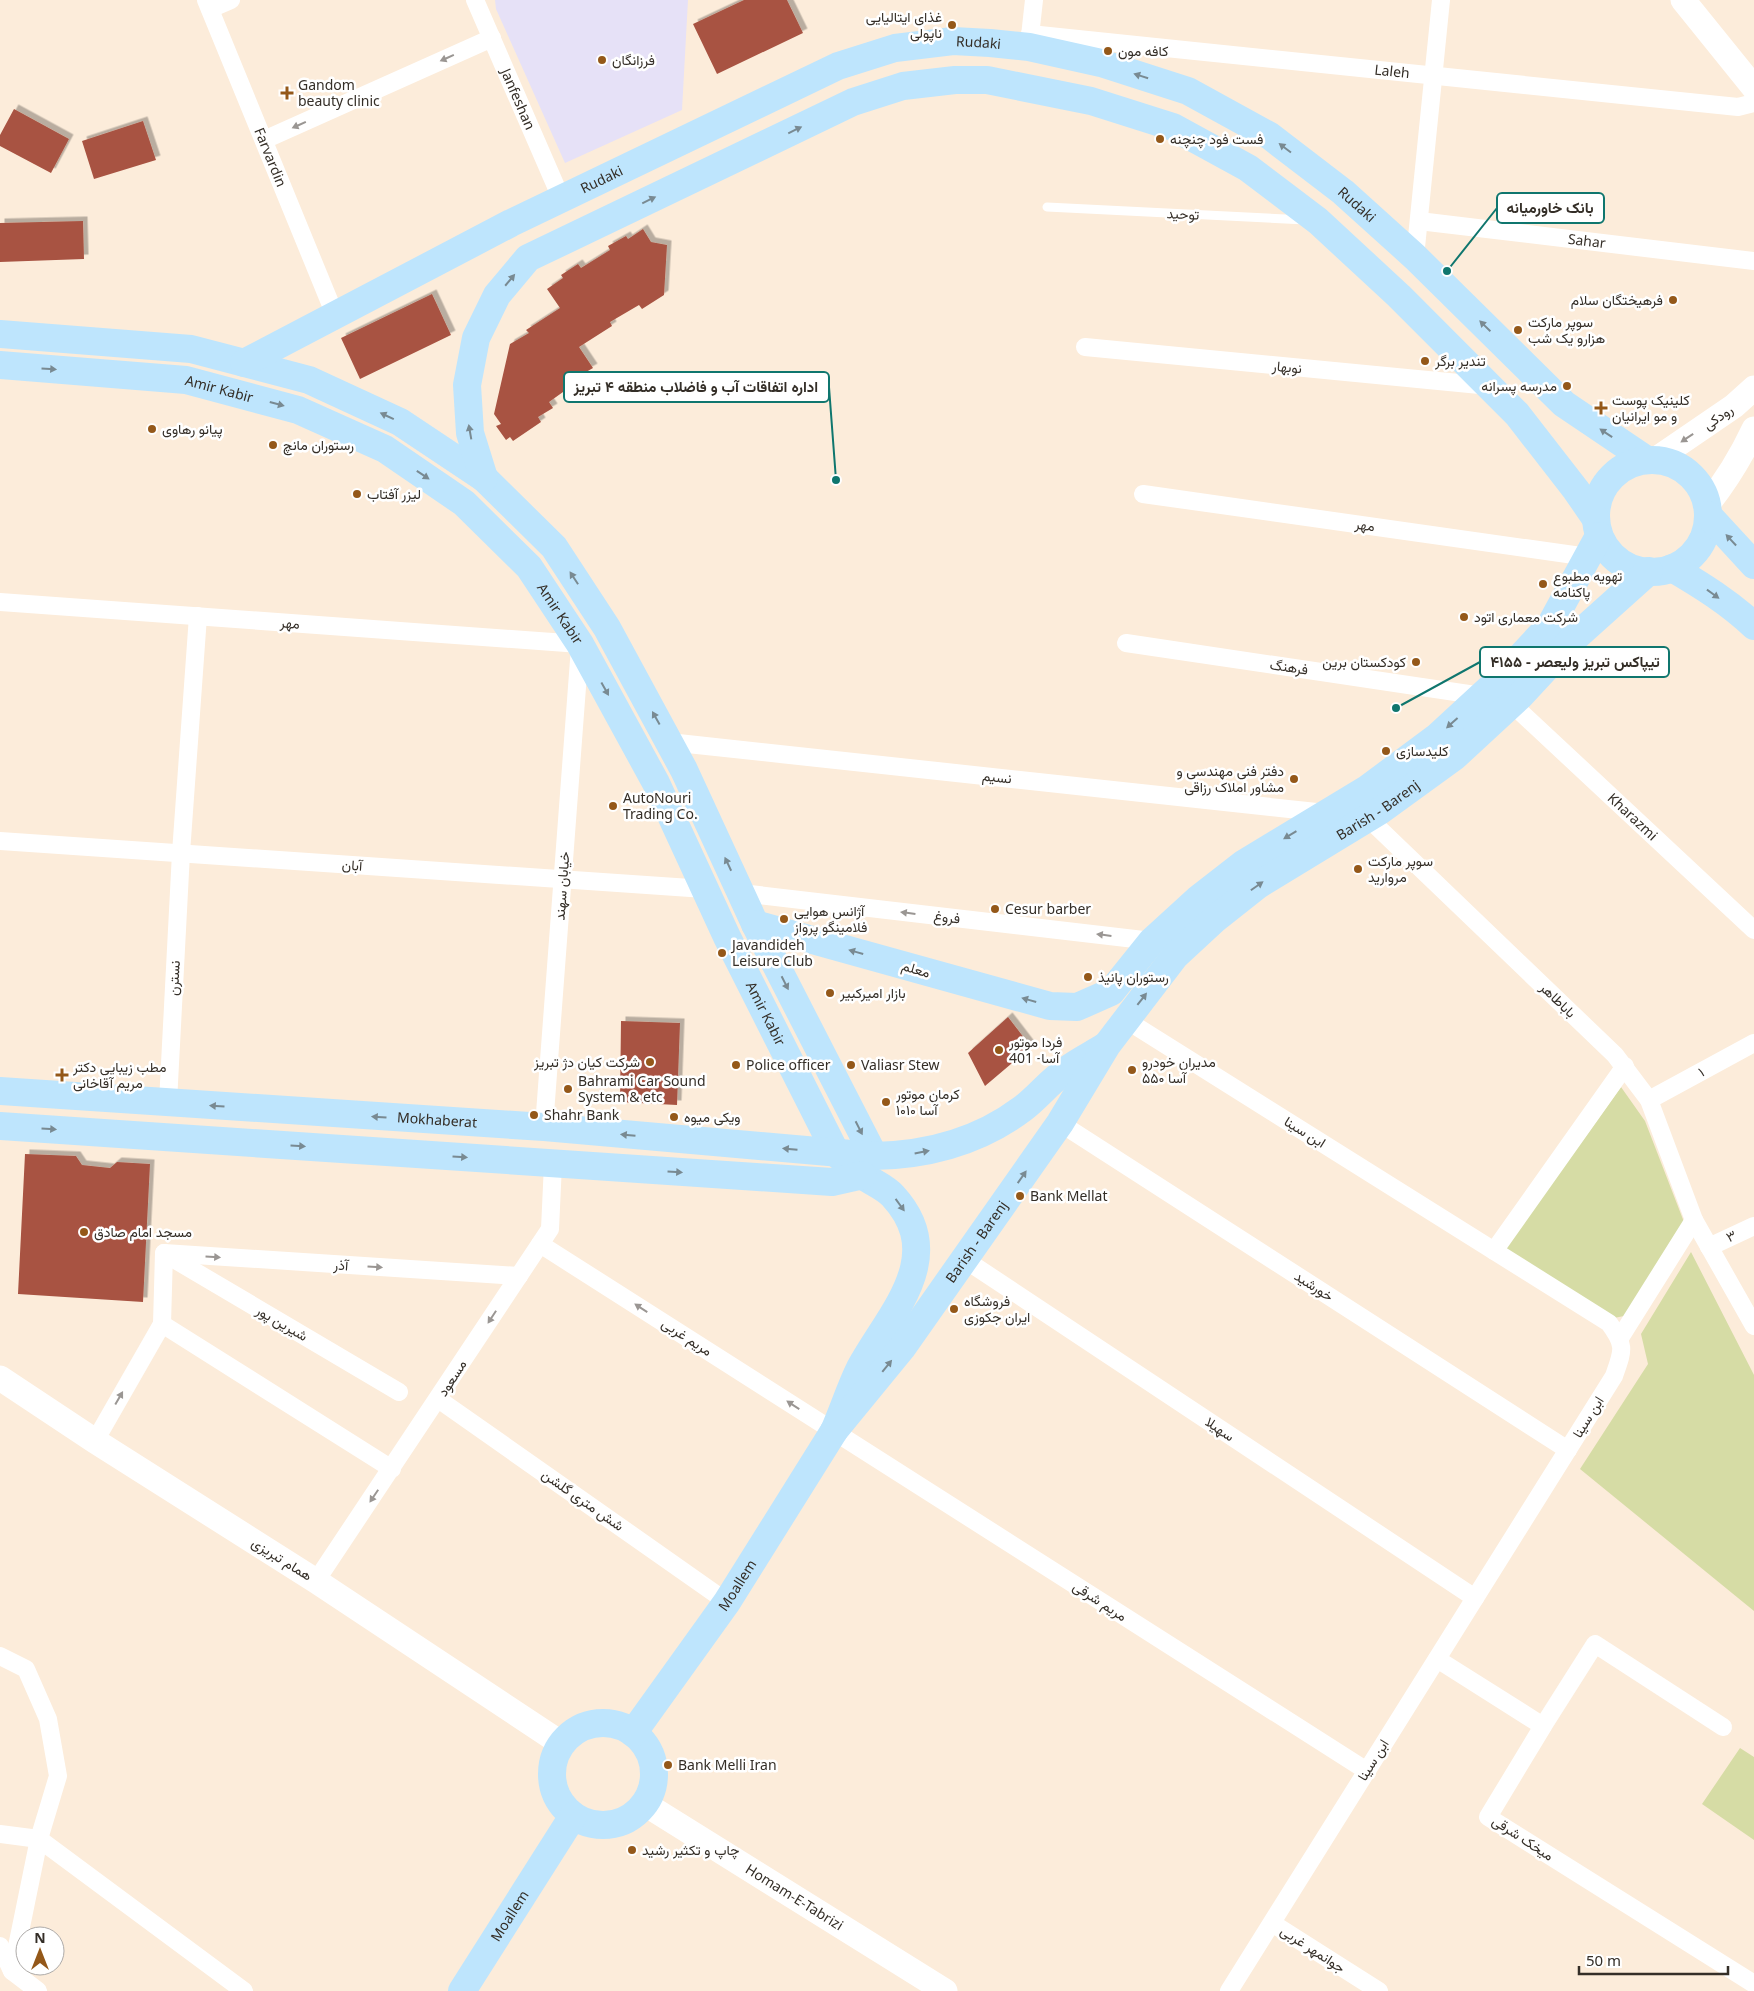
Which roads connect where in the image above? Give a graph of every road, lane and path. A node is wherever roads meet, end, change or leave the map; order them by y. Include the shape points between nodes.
1 (231, 0) edge
2 (475, 0) edge
3 (1034, 0) edge
4 (1441, 0) edge
5 (1682, 0) edge
6 (208, 4) edge
7 (492, 38) junction
8 (1030, 41) junction
9 (990, 43) junction
10 (1433, 76) junction
11 (987, 80) junction
12 (1754, 88) edge
13 (1754, 103) edge
14 (264, 140) junction
15 (1316, 171) junction
16 (561, 198) junction
17 (1289, 199) junction
18 (1047, 207) dead end
19 (1419, 220) junction
20 (1318, 221) junction
21 (1415, 257) junction
22 (1754, 261) edge
23 (335, 315) junction
24 (0, 334) edge
25 (1084, 347) dead end
26 (244, 363) junction
27 (0, 365) edge
28 (1490, 386) junction
29 (1754, 388) edge
30 (1753, 433) edge
31 (1651, 460) junction
32 (484, 478) junction
33 (1143, 494) dead end
34 (1707, 510) junction
35 (1594, 537) junction
36 (1754, 564) edge
37 (1661, 569) junction
38 (0, 602) edge
39 (198, 616) junction
40 (1754, 626) edge
41 (607, 628) junction
42 (1126, 643) dead end
43 (580, 644) junction
44 (1482, 696) junction
45 (1512, 704) junction
46 (669, 742) junction
47 (1326, 813) junction
48 (1368, 818) junction
49 (0, 841) edge
50 (181, 853) junction
51 (562, 879) junction
52 (705, 889) junction
53 (741, 893) junction
54 (755, 924) junction
55 (1754, 930) edge
56 (727, 937) junction
57 (1152, 941) junction
58 (1126, 1020) junction
59 (1754, 1042) edge
60 (1108, 1045) junction
61 (1625, 1066) junction
62 (0, 1091) edge
63 (1649, 1100) junction
64 (168, 1102) junction
65 (265, 1109) junction
66 (1060, 1122) junction
67 (0, 1126) edge
68 (544, 1127) junction
69 (265, 1144) junction
70 (836, 1152) junction
71 (553, 1164) junction
72 (868, 1166) junction
73 (1694, 1220) junction
74 (1754, 1226) edge
75 (540, 1244) junction
76 (1709, 1247) junction
77 (1494, 1251) junction
78 (164, 1253) junction
79 (964, 1259) junction
80 (519, 1276) junction
81 (162, 1324) junction
82 (1754, 1326) edge
83 (1620, 1338) junction
84 (0, 1378) edge
85 (399, 1392) dead end
86 (438, 1399) junction
87 (834, 1431) junction
88 (95, 1441) junction
89 (1568, 1450) junction
90 (392, 1469) junction
91 (316, 1581) junction
92 (1475, 1598) junction
93 (727, 1602) junction
94 (0, 1656) edge
95 (1437, 1659) junction
96 (1544, 1726) junction
97 (1723, 1727) dead end
98 (634, 1733) junction
99 (562, 1744) junction
100 (1366, 1772) junction
101 (645, 1804) junction
102 (573, 1816) junction
103 (0, 1834) edge
104 (38, 1839) junction
105 (1272, 1923) junction
106 (0, 1946) edge
107 (12, 1971) junction
108 (1754, 1984) edge
109 (38, 1991) edge
110 (244, 1991) edge
111 (462, 1991) edge
112 (945, 1991) edge
113 (1229, 1991) edge
114 (1379, 1991) edge

1 - 6 street
2 - 7 street, Janfeshan
3 - 8 street
4 - 10 street
5 - 12 main road
6 - 14 street, Farvardin
7 -> 14 street
7 - 16 street, Janfeshan
8 - 9 main road, Rudaki
8 - 10 street, Laleh
15 -> 8 main road, Rudaki via 1270,136 1188,91
9 - 11 main road
9 - 16 main road, Rudaki via 953,41 895,48 838,66
10 - 13 street, Laleh via 1738,107
10 - 19 street
11 - 17 main road via 1091,100 1173,127 1248,168
32 -> 11 main road via 470,433 467,385 476,338 497,295 528,258 853,102 903,86
14 - 23 street, Farvardin
15 - 17 main road
15 - 21 main road, Rudaki
16 - 23 main road, Rudaki
17 - 20 main road
18 - 20 lane, توحید
19 - 21 street
19 - 22 street, Sahar
20 - 28 main road
31 -> 21 main road, Rudaki via 1564,404
23 - 26 main road, Rudaki
24 - 26 main road via 192,349
25 - 28 street, نوبهار
32 -> 26 main road via 400,422 309,380
27 -> 43 main road, Amir Kabir via 186,380 298,410 385,449 464,503 529,567
28 - 35 main road via 1517,414 1576,490
29 -> 31 main road, رودکی via 1734,406
30 - 34 main road
31 - 34 main road via 1673,464 1689,474 1697,482
31 - 35 main road via 1633,463 1609,480 1597,505
41 -> 32 main road via 554,547
33 - 35 street, مهر
36 -> 34 main road
34 - 37 main road via 1702,541 1694,552 1684,561
35 - 37 main road via 1619,560 1636,569
35 - 44 main road, Barish - Barenj via 1551,624
37 -> 40 main road via 1707,589
37 - 45 main road, Barish - Barenj via 1570,641
38 - 39 street, مهر
39 - 43 street, مهر
39 - 50 street, نسترن
41 - 43 street
46 -> 41 main road
42 - 44 street, فرهنگ
43 - 51 street, خیابان سهند
43 -> 52 main road, Amir Kabir via 656,783
44 -> 47 main road, Barish - Barenj via 1437,737 1366,789
45 - 48 main road, Barish - Barenj via 1454,757
45 - 55 street, Kharazmi
46 - 47 street, نسیم
53 -> 46 main road
47 -> 57 main road, Barish - Barenj via 1243,864
58 -> 48 main road, Barish - Barenj via 1175,956 1215,919 1258,885
48 - 61 street, باباطاهر
49 - 50 street, آبان
50 - 51 street, آبان
50 - 64 street, نسترن
51 - 52 street, آبان
51 - 68 street, خیابان سهند
52 - 56 main road, Amir Kabir
53 - 54 main road
57 -> 53 street, فروغ
54 - 56 main road
57 -> 54 main road, معلم via 1111,992 1077,1007 1050,1006
54 -> 72 main road
56 - 70 main road, Amir Kabir
58 - 60 main road, Barish - Barenj
58 - 77 street, ابن سینا
59 - 63 street, ۱
60 - 66 main road, Barish - Barenj
72 -> 60 main road, Barish - Barenj via 939,1149 987,1132 1022,1109 1064,1071
61 - 63 street, باباطاهر
61 - 77 street
62 - 64 main road, Mokhaberat
63 - 73 street, باباطاهر
65 -> 64 main road, Mokhaberat
68 -> 65 main road, Mokhaberat
65 - 69 main road
79 -> 66 main road, Barish - Barenj
66 - 89 street, خورشید
67 -> 69 main road
70 -> 68 main road, Mokhaberat
69 -> 71 main road
70 - 72 main road, Mokhaberat
71 -> 72 main road via 832,1182
71 - 75 street, مسعود via 550,1229
72 -> 87 main road via 904,1210 915,1230 917,1252 903,1300 860,1369
73 - 76 street, باباطاهر
73 - 83 street
74 - 76 street, ۳
75 - 80 street, مسعود
87 -> 75 street, مریم غربی
76 - 82 street, باباطاهر
77 - 83 street, ابن سینا via 1609,1323
78 -> 80 street, آذر
78 - 81 street
78 - 85 street, شیرین پور
87 -> 79 main road, Barish - Barenj via 902,1348
79 - 92 street, سهیلا
80 -> 86 street, مسعود
88 -> 81 street
81 - 90 street
83 - 89 street, ابن سینا via 1622,1353 1614,1376
84 - 88 main road, همام تبریزی
86 - 90 street, مسعود
86 - 93 street, شش متری گلشن
87 - 93 main road, Moallem
87 - 100 street, مریم شرقی
88 - 91 main road, همام تبریزی
89 - 92 street, ابن سینا
90 -> 91 street, مسعود
91 - 99 main road, همام تبریزی
92 - 95 street, ابن سینا
93 - 98 main road, Moallem
94 - 104 street via 26,1669 48,1719 58,1776
95 - 96 street
95 - 100 street, ابن سینا
96 - 97 street via 1595,1644
96 - 108 street, میخک شرقی via 1488,1817
98 - 99 main road via 622,1726 595,1723 582,1727
98 - 101 main road via 650,1753 654,1766 655,1780
99 - 102 main road via 555,1756 552,1782 556,1795
100 - 105 street, ابن سینا
101 - 102 main road via 636,1814 611,1825 598,1826
101 - 112 main road, Homam-E-Tabrizi
102 - 111 main road, Moallem
103 - 104 street
104 - 107 street
104 - 110 street
105 - 113 street, ابن سینا
105 - 114 street, جوانمهر غربی
106 - 107 street
107 - 109 street

